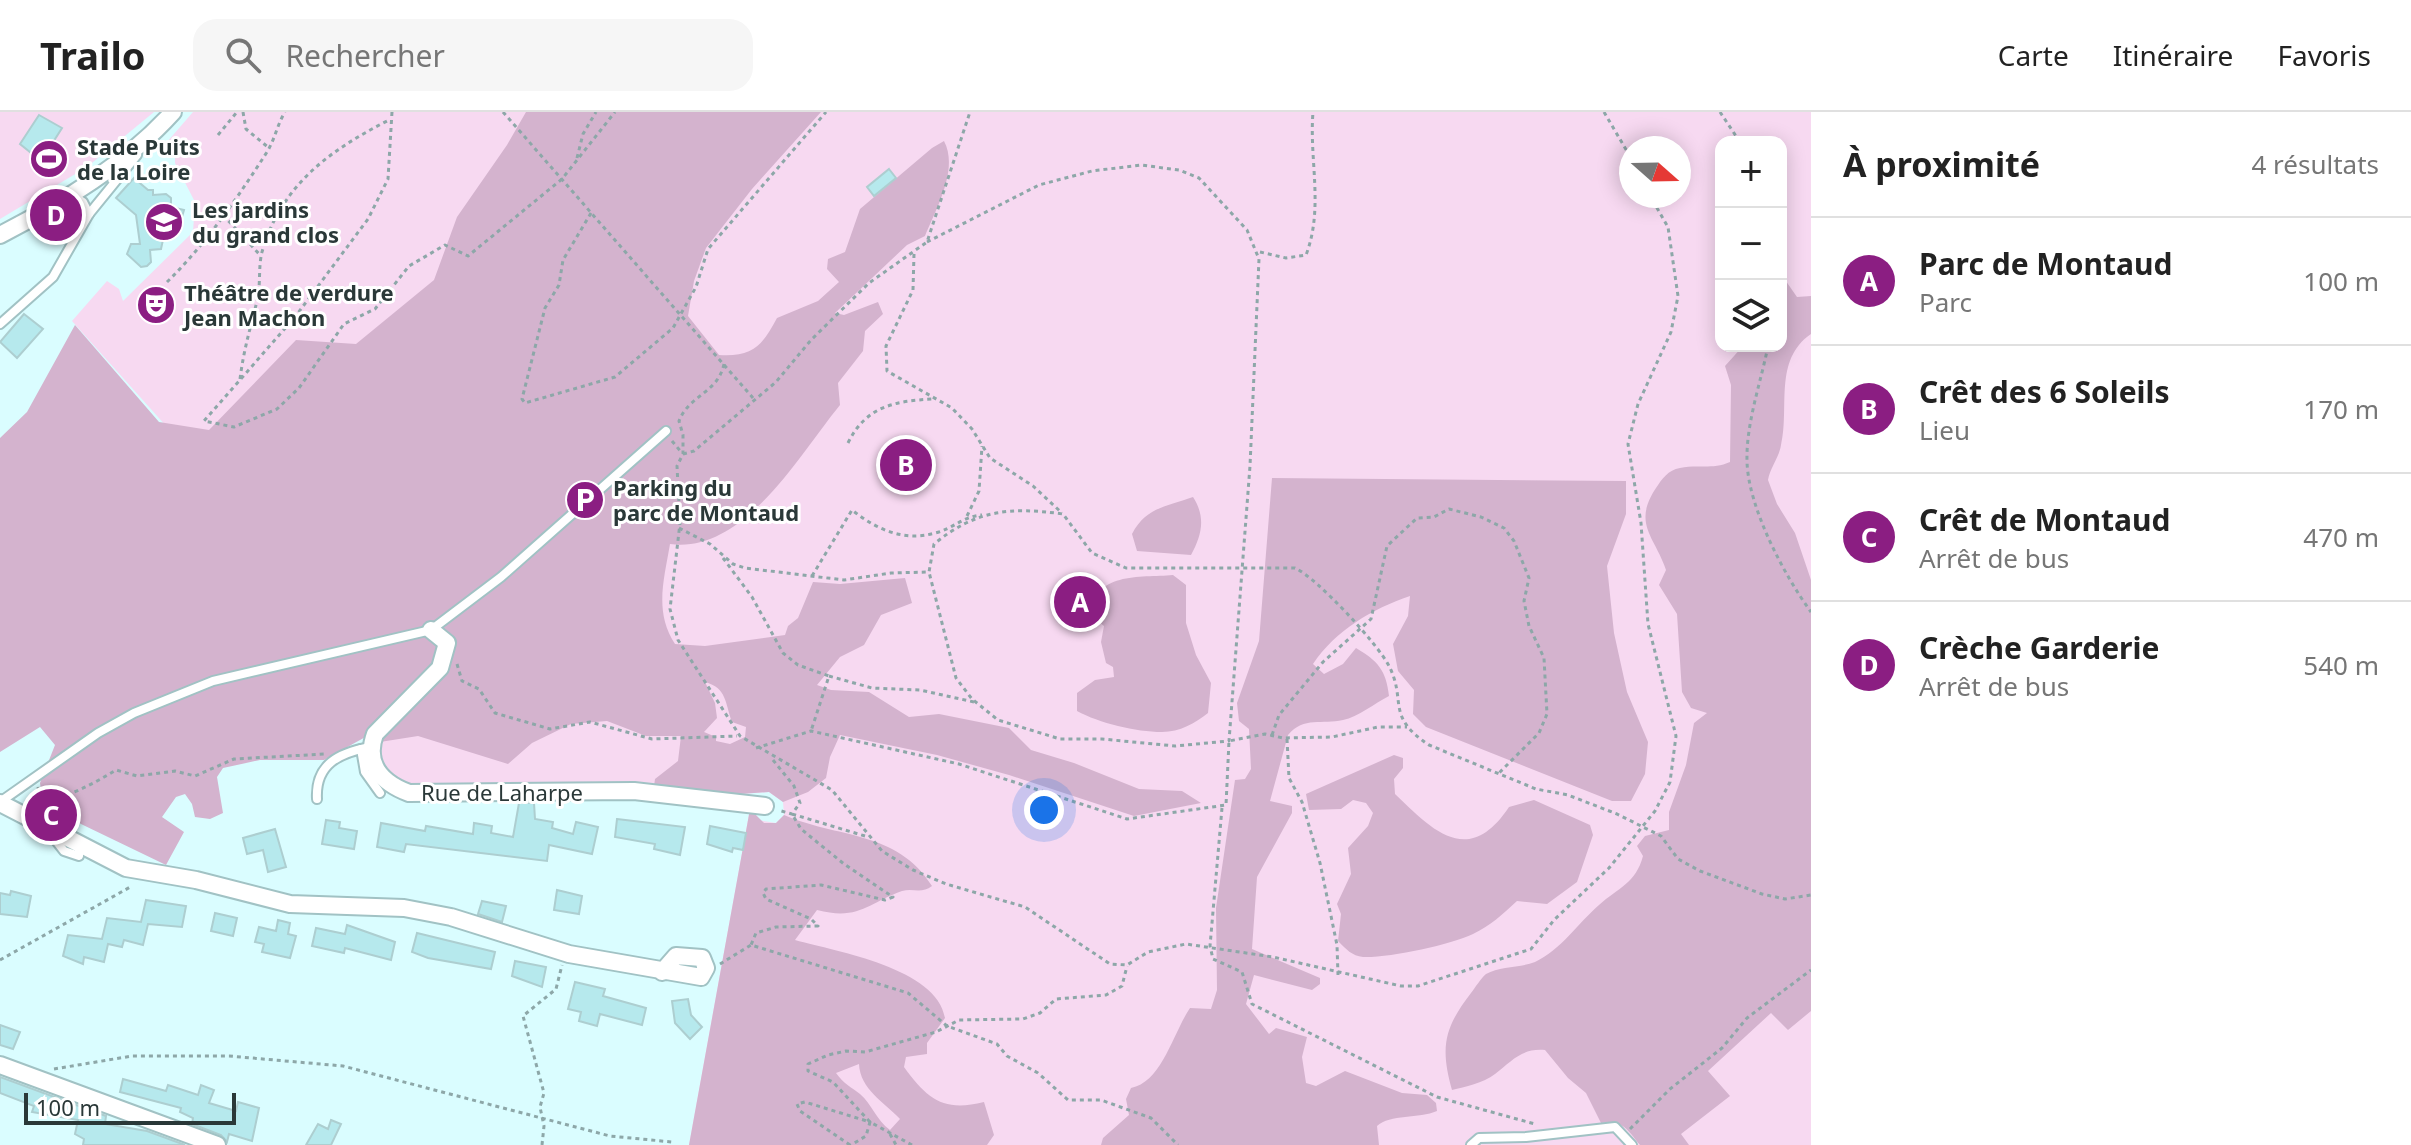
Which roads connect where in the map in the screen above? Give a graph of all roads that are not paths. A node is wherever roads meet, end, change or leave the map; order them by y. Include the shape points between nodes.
1 (173, 112) edge
2 (157, 129) junction
3 (70, 194) junction
4 (89, 214) junction
5 (0, 235) edge
6 (0, 324) edge
7 (666, 431) road end
8 (431, 630) junction
9 (366, 748) junction
10 (380, 793) dead end
11 (317, 799) dead end
12 (0, 802) edge
13 (765, 806) road end
14 (706, 968) road end
15 (0, 1065) edge
16 (217, 1145) edge
17 (1471, 1145) edge
18 (1632, 1145) edge

1 - 2 street
2 - 3 street
2 - 4 lane
3 - 4 lane
3 - 5 street
4 - 6 lane via 53,277
7 - 8 lane via 501,577
8 - 9 street via 447,643 440,668
8 - 12 lane via 213,681 134,713
9 - 10 lane via 365,772
9 - 11 lane via 337,756 318,776
9 - 13 street, Rue de Laharpe via 379,775 409,793 634,791
12 - 14 street via 126,868 290,904 344,903 451,917 565,953 662,972 701,977
15 - 16 street
17 - 18 lane via 1479,1138 1615,1127

